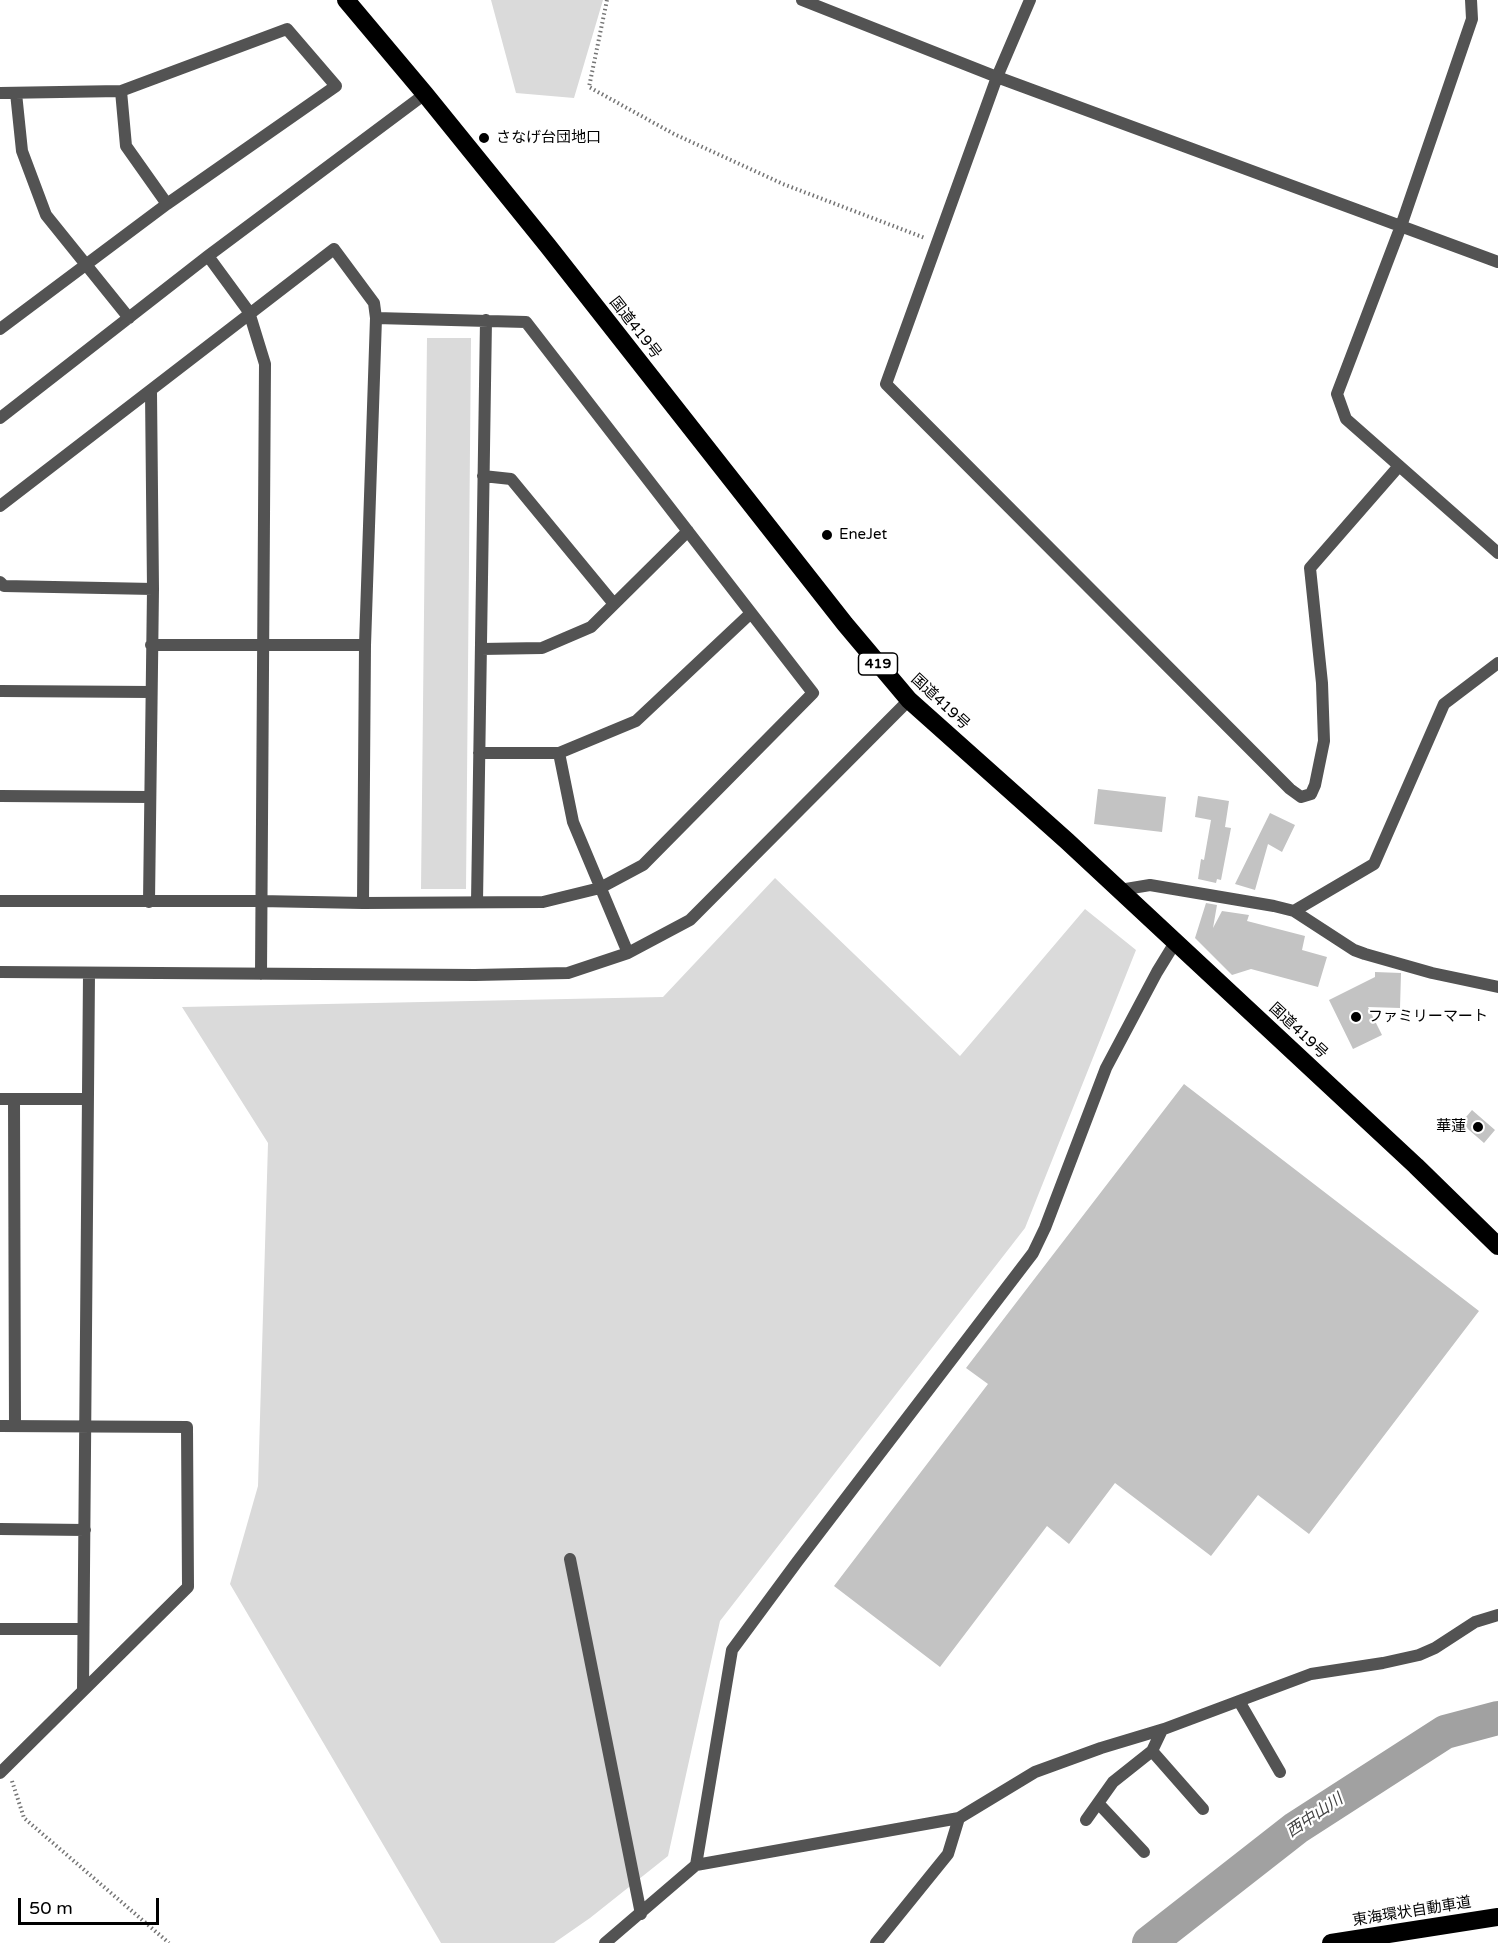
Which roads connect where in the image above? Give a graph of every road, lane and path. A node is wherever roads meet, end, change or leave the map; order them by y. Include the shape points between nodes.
1 (346, 0) edge
2 (607, 0) edge
3 (802, 0) edge
4 (1030, 0) edge
5 (1471, 0) edge
6 (997, 77) junction
7 (121, 91) junction
8 (0, 93) edge
9 (16, 93) junction
10 (425, 94) junction
11 (167, 204) junction
12 (1401, 226) junction
13 (937, 243) junction
14 (208, 256) junction
15 (1498, 262) edge
16 (86, 264) junction
17 (249, 312) junction
18 (129, 318) junction
19 (376, 318) junction
20 (486, 321) junction
21 (1, 328) edge
22 (151, 392) junction
23 (0, 418) edge
24 (1399, 466) junction
25 (483, 476) junction
26 (0, 506) edge
27 (687, 531) junction
28 (1498, 552) edge
29 (0, 582) edge
30 (153, 589) junction
31 (614, 604) junction
32 (751, 613) junction
33 (152, 645) junction
34 (264, 645) junction
35 (365, 645) junction
36 (481, 649) junction
37 (1498, 663) edge
38 (0, 691) edge
39 (151, 692) junction
40 (909, 700) junction
41 (479, 753) junction
42 (560, 753) junction
43 (0, 796) edge
44 (150, 797) junction
45 (600, 888) junction
46 (1120, 890) junction
47 (0, 901) edge
48 (261, 901) junction
49 (149, 902) junction
50 (477, 902) junction
51 (363, 903) junction
52 (1294, 911) junction
53 (1176, 941) junction
54 (628, 953) junction
55 (0, 972) edge
56 (88, 974) junction
57 (261, 974) junction
58 (1498, 987) edge
59 (0, 1099) edge
60 (14, 1099) junction
61 (87, 1099) junction
62 (1498, 1245) edge
63 (0, 1426) edge
64 (15, 1426) junction
65 (86, 1426) junction
66 (0, 1529) edge
67 (85, 1530) junction
68 (570, 1559) dead end
69 (1498, 1615) edge
70 (0, 1629) edge
71 (83, 1629) junction
72 (83, 1690) junction
73 (1239, 1701) junction
74 (1162, 1730) junction
75 (1152, 1751) junction
76 (4, 1770) edge
77 (1280, 1772) dead end
78 (1098, 1803) junction
79 (1203, 1809) dead end
80 (959, 1818) junction
81 (1086, 1820) dead end
82 (1144, 1852) dead end
83 (696, 1865) junction
84 (641, 1914) junction
85 (1498, 1917) edge
86 (169, 1943) edge
87 (605, 1943) edge
88 (876, 1943) edge
89 (1331, 1943) edge

1 - 10 highway, 国道419号 / 419
2 - 13 path via 589,87 674,134 783,184
3 - 6 street
4 - 6 street
5 - 12 street via 1472,19
6 - 12 street
6 - 13 street
7 - 9 street
7 - 11 street via 126,146
7 - 11 street via 287,29 336,86
8 - 9 street
9 - 16 street via 22,151 46,215
10 - 14 street
10 - 40 highway, 国道419号 / 419
11 - 16 street
12 - 15 street
12 - 24 street via 1337,394 1346,419
13 - 24 street via 886,384 1301,797 1311,794 1316,785 1324,741 1310,568
14 - 17 street
14 - 18 street
16 - 18 street
16 - 21 street
17 - 19 street via 334,249 374,303
17 - 22 street
17 - 34 street via 265,364
18 - 23 street
19 - 20 street
19 - 35 street
20 - 25 street
20 - 27 street via 526,322
22 - 26 street
22 - 30 street
24 - 28 street
25 - 31 street via 510,479
25 - 36 street
27 - 31 street
27 - 32 street
29 - 30 street via 4,586
30 - 33 street
31 - 36 street via 591,627 542,648
32 - 42 street via 636,722
32 - 45 street via 813,693 643,865
33 - 34 street
33 - 39 street
34 - 35 street
34 - 48 street
35 - 51 street
36 - 41 street
37 - 52 street via 1444,704 1374,864
38 - 39 street
39 - 44 street
40 - 46 highway, 国道419号 / 419
40 - 54 street via 690,920
41 - 42 street
41 - 50 street
42 - 45 street via 573,822
43 - 44 street
44 - 49 street
45 - 50 street via 543,902
45 - 54 street
46 - 52 street via 1150,885
46 - 53 highway, 国道419号 / 419
47 - 49 street
48 - 49 street
48 - 51 street
48 - 57 street
50 - 51 street
52 - 58 street via 1354,950
53 - 62 highway, 国道419号 / 419
53 - 83 street via 1106,1068 1033,1253 732,1650
54 - 57 street via 568,973
55 - 56 street
56 - 57 street
56 - 61 street
59 - 60 street
60 - 61 street
60 - 64 street
61 - 65 street
63 - 64 street
64 - 65 street
65 - 67 street
65 - 72 street via 187,1427 188,1587
66 - 67 street
67 - 71 street
68 - 84 street
69 - 73 street via 1475,1622 1419,1655 1311,1674
70 - 71 street
71 - 72 street
72 - 76 street
73 - 74 street
73 - 77 street
74 - 75 street
74 - 80 street via 1035,1772
75 - 78 street via 1113,1782
75 - 79 street
76 - 86 path via 24,1818
78 - 81 street
78 - 82 street
80 - 83 street
80 - 88 street via 948,1854
83 - 84 street
84 - 87 street
85 - 89 highway, 東海環状自動車道

